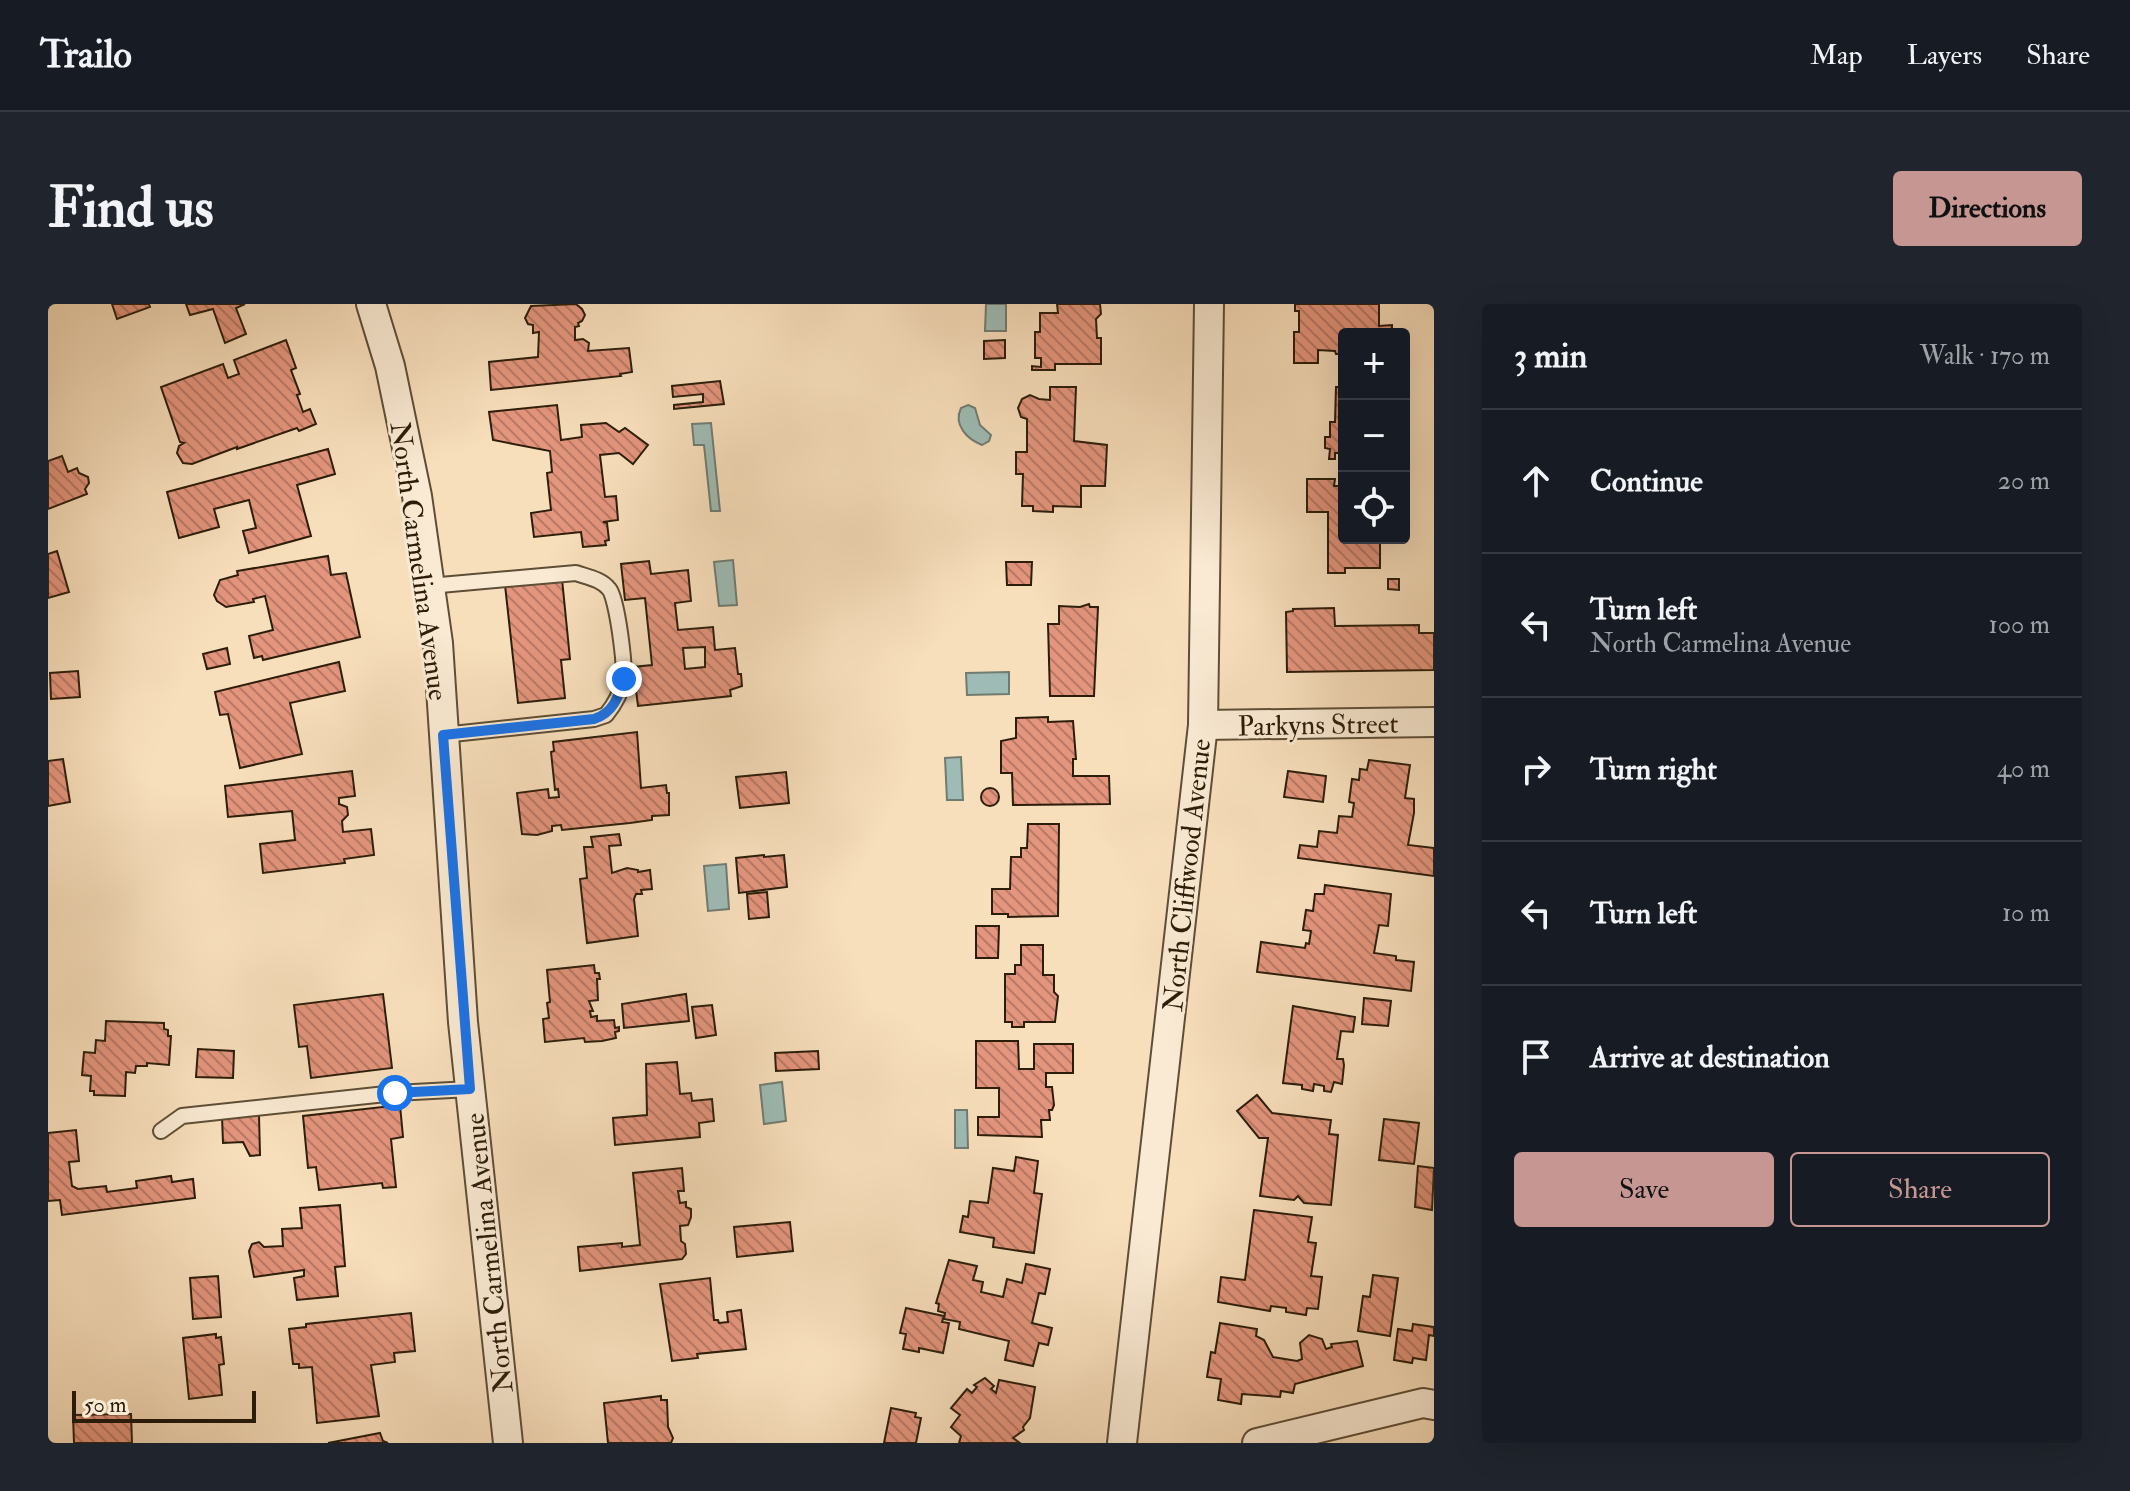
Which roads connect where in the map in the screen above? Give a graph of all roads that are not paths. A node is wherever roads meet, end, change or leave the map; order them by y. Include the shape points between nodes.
1 (371, 304) edge
2 (1209, 304) edge
3 (429, 586) junction
4 (1434, 722) edge
5 (1203, 725) junction
6 (443, 735) junction
7 (470, 1089) junction
8 (161, 1131) dead end
9 (1434, 1405) edge
10 (508, 1443) edge
11 (1122, 1443) edge
12 (1257, 1443) edge

1 - 3 street, North Carmelina Avenue via 390,366 417,496
2 - 5 street, North Cliffwood Avenue
3 - 6 street, North Carmelina Avenue
3 - 6 lane via 576,573 595,579 615,597 624,679 613,706 594,719
4 - 5 street, Parkyns Street
5 - 11 street, North Cliffwood Avenue
6 - 7 street, North Carmelina Avenue
7 - 8 lane via 182,1116
7 - 10 street, North Carmelina Avenue
9 - 12 street via 1423,1403

